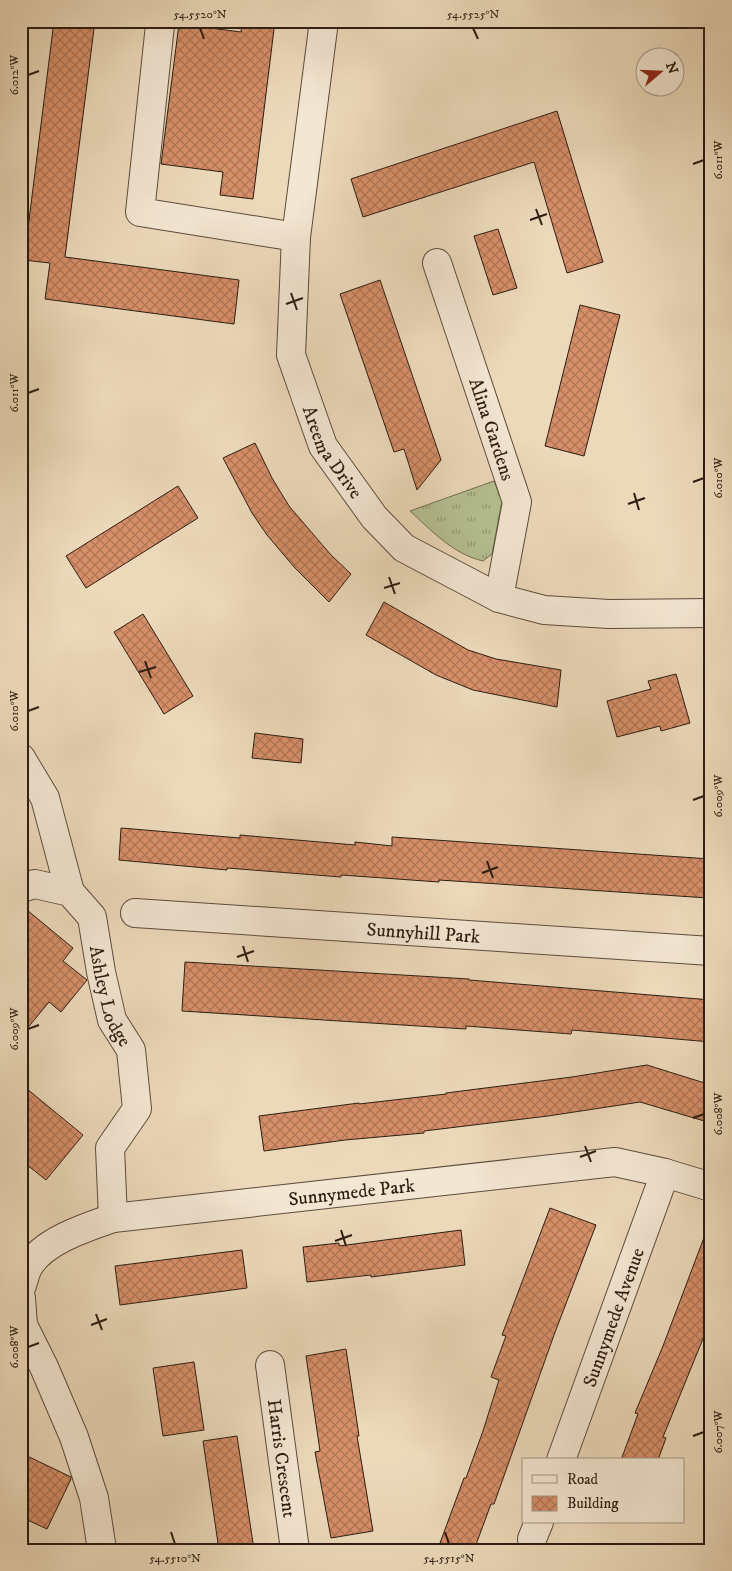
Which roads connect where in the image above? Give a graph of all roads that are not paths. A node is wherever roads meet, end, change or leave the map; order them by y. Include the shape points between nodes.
1 (324, 21) edge
2 (160, 24) dead end
3 (296, 237) junction
4 (437, 262) dead end
5 (499, 598) junction
6 (711, 613) edge
7 (21, 758) edge
8 (21, 888) edge
9 (70, 892) junction
10 (135, 913) dead end
11 (711, 951) edge
12 (665, 1173) junction
13 (711, 1186) edge
14 (113, 1218) junction
15 (21, 1288) edge
16 (21, 1298) edge
17 (270, 1365) dead end
18 (562, 1458) edge
19 (102, 1550) edge
20 (295, 1550) edge

1 - 3 street, Areema Drive
2 - 3 street via 140,212
3 - 5 street, Areema Drive via 291,355 323,446 374,517 404,548
4 - 5 street, Alina Gardens via 517,502
5 - 6 street, Areema Drive via 544,610 600,614
7 - 9 street, Ashley Lodge via 45,798
8 - 9 street via 35,884
9 - 14 street, Ashley Lodge via 92,916 112,1020 132,1050 136,1109 110,1148
10 - 11 street, Sunnyhill Park
12 - 13 street, Sunnymede Park
12 - 14 street, Sunnymede Park via 615,1162
12 - 18 street, Sunnymede Avenue
14 - 15 street, Sunnymede Park via 70,1234 47,1247 29,1266
16 - 19 street via 24,1325 74,1437 94,1498
17 - 20 street, Harris Crescent

